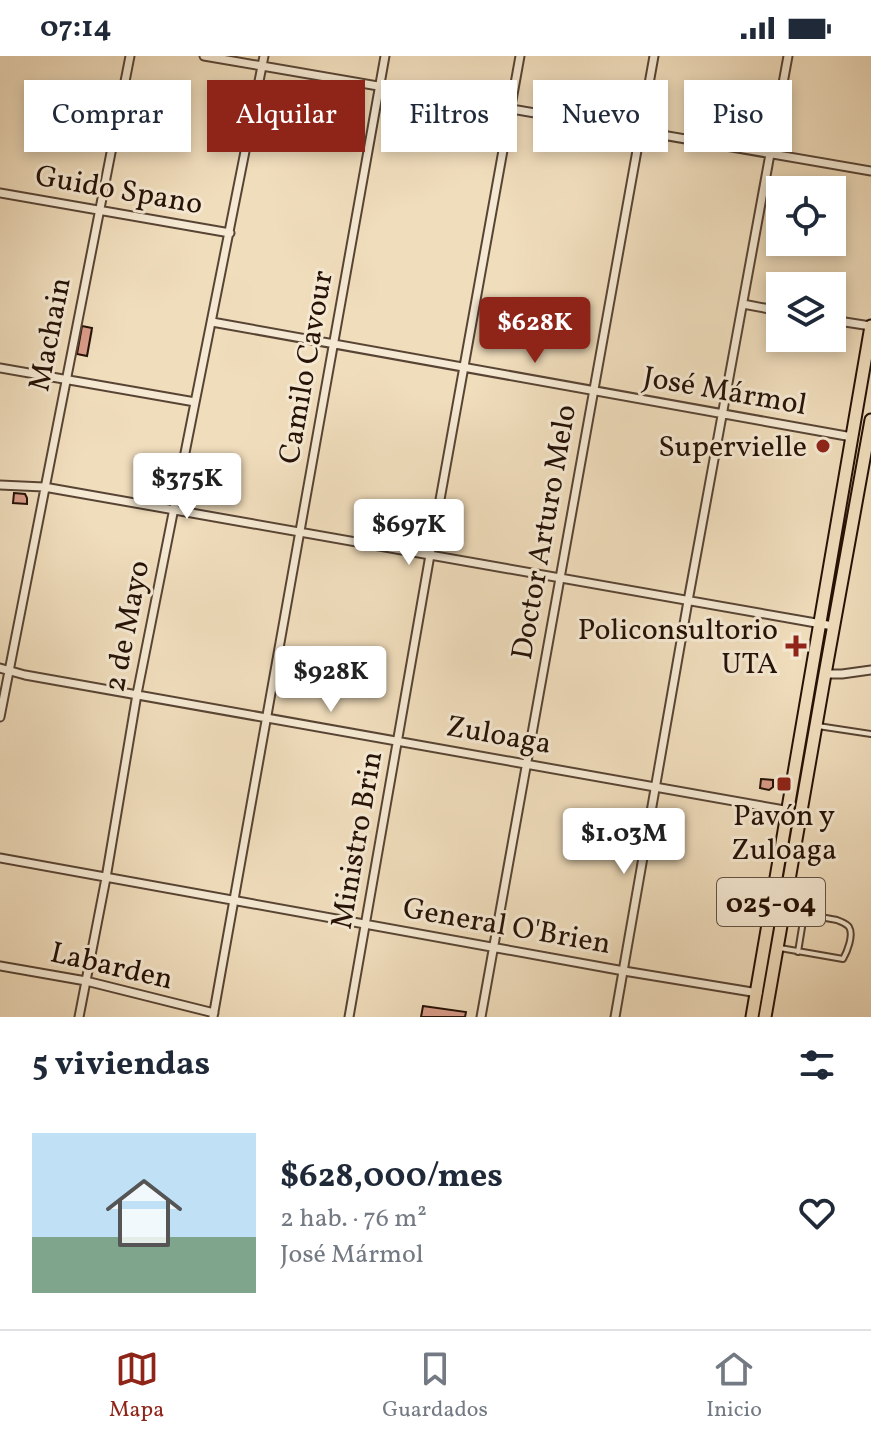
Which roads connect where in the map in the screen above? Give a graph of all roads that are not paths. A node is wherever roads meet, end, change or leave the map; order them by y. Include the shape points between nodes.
1 (130, 56) edge
2 (204, 56) edge
3 (264, 56) edge
4 (385, 56) edge
5 (520, 56) edge
6 (654, 56) edge
7 (788, 56) edge
8 (262, 67) junction
9 (516, 80) edge
10 (650, 80) edge
11 (379, 87) junction
12 (668, 136) edge
13 (503, 152) edge
14 (636, 152) edge
15 (771, 154) junction
16 (871, 171) edge
17 (0, 193) edge
18 (98, 210) junction
19 (230, 233) junction
20 (743, 304) junction
21 (766, 308) edge
22 (212, 322) junction
23 (846, 322) edge
24 (871, 326) edge
25 (334, 345) junction
26 (0, 368) edge
27 (464, 369) junction
28 (65, 379) junction
29 (593, 391) junction
30 (195, 402) junction
31 (722, 414) junction
32 (871, 420) edge
33 (852, 437) junction
34 (0, 485) edge
35 (44, 487) junction
36 (174, 510) junction
37 (301, 531) junction
38 (430, 555) junction
39 (559, 577) junction
40 (688, 601) junction
41 (819, 623) junction
42 (833, 626) junction
43 (0, 668) edge
44 (871, 670) edge
45 (9, 671) junction
46 (825, 674) junction
47 (137, 694) junction
48 (0, 717) edge
49 (267, 718) junction
50 (816, 726) junction
51 (871, 734) edge
52 (397, 741) junction
53 (526, 763) junction
54 (655, 787) junction
55 (787, 811) junction
56 (800, 813) junction
57 (0, 858) edge
58 (106, 878) junction
59 (234, 901) junction
60 (783, 911) junction
61 (804, 915) junction
62 (367, 924) junction
63 (493, 947) junction
64 (777, 948) junction
65 (798, 952) junction
66 (0, 966) edge
67 (624, 971) junction
68 (86, 981) junction
69 (756, 992) junction
70 (769, 995) junction
71 (213, 1015) edge
72 (79, 1017) edge
73 (349, 1017) edge
74 (481, 1017) edge
75 (615, 1017) edge
76 (752, 1017) edge
77 (765, 1017) edge

1 - 18 street, Machain
2 - 8 street
3 - 8 street, 2 de Mayo
4 - 11 street, Camilo Cavour
5 - 9 street, Ministro Brin
6 - 10 street, Doctor Arturo Melo
7 - 15 street
8 - 11 street
8 - 19 street, 2 de Mayo
11 - 25 street, Camilo Cavour
12 - 15 street
13 - 27 street, Ministro Brin
14 - 29 street, Doctor Arturo Melo
15 - 16 street
15 - 20 street
17 - 18 street, Guido Spano
18 - 19 street, Guido Spano
18 - 28 street, Machain
19 - 22 street, 2 de Mayo
20 - 21 street
20 - 31 street
22 - 25 street, José Mármol
22 - 30 street, 2 de Mayo
23 - 24 street
24 - 33 main road, 025-04
25 - 27 street, José Mármol
25 - 37 street, Camilo Cavour
26 - 28 street
27 - 29 street, José Mármol
27 - 38 street, Ministro Brin
28 - 30 street
28 - 35 street, Machain
29 - 31 street, José Mármol
29 - 39 street, Doctor Arturo Melo
30 - 36 street, 2 de Mayo
31 - 33 street, José Mármol
31 - 40 street
32 - 42 main road, 025-04
33 - 41 main road, 025-04
34 - 35 street
35 - 36 street
35 - 45 street, Machain
36 - 37 street
36 - 47 street, 2 de Mayo
37 - 38 street
37 - 49 street, Camilo Cavour
38 - 39 street
38 - 52 street, Ministro Brin
39 - 40 street
39 - 53 street, Doctor Arturo Melo
40 - 41 street
40 - 54 street
41 - 42 street
41 - 55 main road, 025-04
42 - 46 main road, 025-04
43 - 45 street, Zuloaga
44 - 46 street
45 - 47 street, Zuloaga
45 - 48 street, Machain
46 - 50 main road, 025-04
47 - 49 street, Zuloaga
47 - 58 street, 2 de Mayo
49 - 52 street, Zuloaga
49 - 59 street, Camilo Cavour
50 - 51 lane
50 - 56 main road, 025-04
52 - 53 street, Zuloaga
52 - 62 street, Ministro Brin
53 - 54 street, Zuloaga
53 - 63 street, Doctor Arturo Melo
54 - 55 street, Zuloaga
54 - 67 street
55 - 56 street, Zuloaga
55 - 69 main road, 025-04
56 - 60 main road, 025-04
57 - 58 street, General O'Brien
58 - 59 street, General O'Brien
58 - 68 street, 2 de Mayo
59 - 62 street, General O'Brien
59 - 71 street, Camilo Cavour
60 - 61 lane
60 - 64 main road, 025-04
61 - 65 lane
61 - 65 lane via 845,923 850,933 843,959
62 - 63 street, General O'Brien
62 - 73 street, Ministro Brin
63 - 67 street, General O'Brien
63 - 74 street, Doctor Arturo Melo
64 - 65 lane
64 - 70 main road, 025-04
66 - 68 street, Labarden
67 - 69 street, General O'Brien
67 - 75 street
68 - 71 street, Labarden
68 - 72 street, 2 de Mayo
69 - 70 street, General O'Brien
69 - 76 main road, 025-04
70 - 77 main road, 025-04

